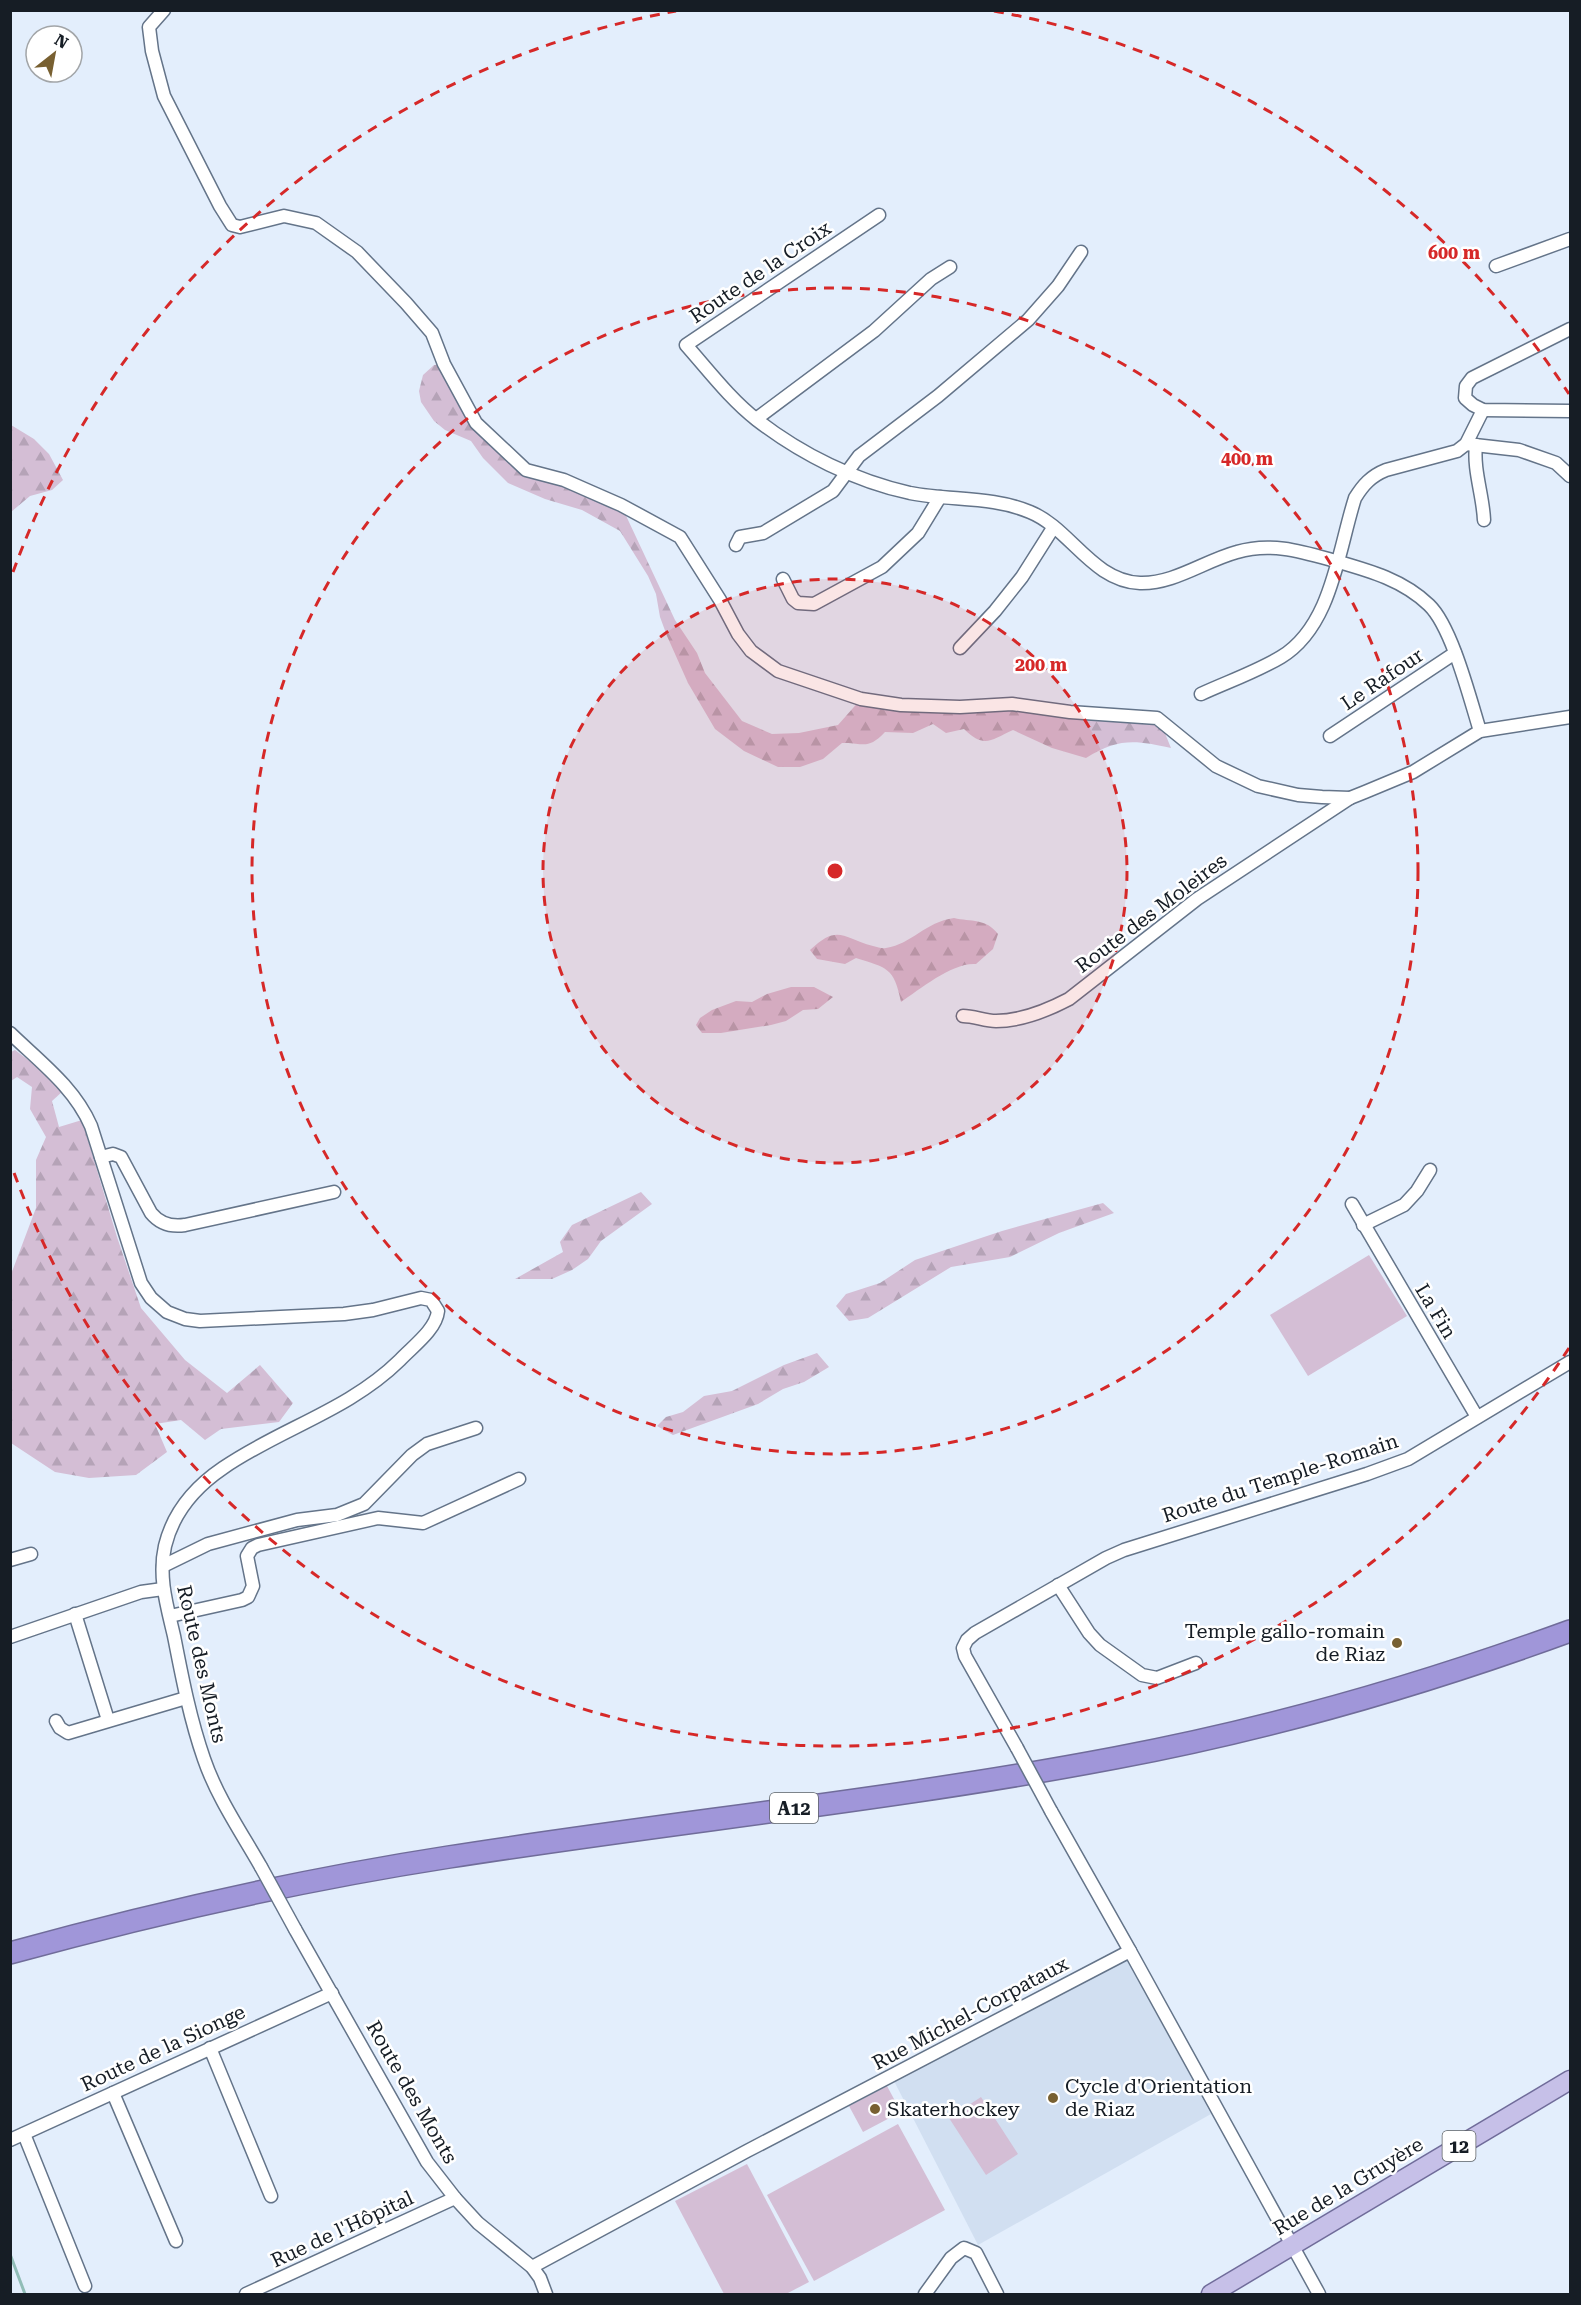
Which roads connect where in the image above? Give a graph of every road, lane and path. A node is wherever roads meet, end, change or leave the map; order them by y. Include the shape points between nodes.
1 (164, 10) edge
2 (879, 215) dead end
3 (1570, 239) edge
4 (1081, 252) dead end
5 (1496, 266) dead end
6 (950, 267) dead end
7 (1570, 328) edge
8 (1483, 410) junction
9 (1570, 411) edge
10 (756, 419) junction
11 (1471, 445) junction
12 (846, 473) junction
13 (1570, 476) edge
14 (940, 497) junction
15 (1484, 520) dead end
16 (1053, 528) junction
17 (736, 545) dead end
18 (1336, 561) junction
19 (783, 579) dead end
20 (960, 648) dead end
21 (1455, 653) junction
22 (1201, 694) dead end
23 (1570, 717) edge
24 (1480, 731) junction
25 (1330, 736) dead end
26 (1350, 798) junction
27 (963, 1016) dead end
28 (10, 1033) edge
29 (101, 1157) junction
30 (1430, 1170) dead end
31 (334, 1192) dead end
32 (1352, 1204) dead end
33 (1363, 1225) junction
34 (1570, 1362) edge
35 (1477, 1417) junction
36 (476, 1428) dead end
37 (519, 1479) dead end
38 (31, 1554) dead end
39 (10, 1560) edge
40 (163, 1566) junction
41 (1058, 1585) junction
42 (164, 1589) junction
43 (75, 1614) junction
44 (170, 1616) junction
45 (1570, 1631) edge
46 (10, 1637) edge
47 (1570, 1647) edge
48 (1196, 1664) dead end
49 (186, 1698) junction
50 (108, 1719) junction
51 (56, 1721) dead end
52 (1130, 1951) junction
53 (10, 1953) edge
54 (10, 1968) edge
55 (332, 1993) junction
56 (210, 2048) junction
57 (1570, 2080) edge
58 (113, 2093) junction
59 (24, 2134) junction
60 (10, 2140) edge
61 (272, 2196) dead end
62 (454, 2198) junction
63 (176, 2241) dead end
64 (1293, 2246) junction
65 (532, 2267) junction
66 (85, 2286) dead end
67 (246, 2295) edge
68 (546, 2295) edge
69 (925, 2295) edge
70 (997, 2295) edge
71 (1211, 2295) edge
72 (1319, 2295) edge

1 - 26 street via 149,27 164,96 232,225 240,227 284,216 316,223 357,252 432,333 476,423 526,470 564,480 680,537 738,634 751,651 778,671 861,699 901,705 1012,704 1157,718 1216,766 1258,786 1298,795
2 - 10 street, Route de la Croix via 686,345
3 - 5 street
4 - 12 street via 1028,320 859,456
6 - 10 street via 931,279 874,331
7 - 8 street via 1472,378 1466,386 1465,398
8 - 9 street
8 - 11 street
10 - 12 street, Route de la Croix
11 - 13 street via 1519,450 1556,463
11 - 15 street
11 - 18 street via 1386,470 1363,485 1355,498
12 - 14 street, Route de la Croix via 882,486
12 - 17 street via 833,491 763,533 740,537
14 - 16 street, Route de la Croix via 1000,502 1033,513
14 - 19 street via 918,533 882,567 813,604 793,599
16 - 18 street, Route de la Croix via 1098,567 1117,578 1139,583 1167,579 1237,551 1261,548 1287,547
16 - 20 street via 1022,577
18 - 21 street, Route de la Croix via 1378,574 1410,590 1431,607
18 - 22 street via 1318,618 1301,640 1281,657
21 - 24 street, Route de la Croix
21 - 25 street, Le Rafour
23 - 24 street
24 - 26 street via 1413,772
26 - 27 street, Route des Moleires via 1197,899 1069,999 997,1021
28 - 29 street, Route des Monts via 76,1099
29 - 31 street via 121,1157 151,1213 172,1226
29 - 40 street, Route des Monts via 143,1287 155,1303 176,1316 208,1322 344,1314 421,1298 431,1300 438,1311 437,1319 425,1334 368,1388 237,1459 196,1489 173,1524
30 - 33 street via 1404,1204
32 - 33 street, La Fin
33 - 35 street, La Fin
34 - 35 street, Route du Temple-Romain
35 - 41 street, Route du Temple-Romain via 1408,1459 1124,1550
36 - 40 street via 427,1444 364,1504 337,1515 297,1520 208,1544
37 - 44 street via 423,1523 378,1518 258,1545 247,1556 253,1586 248,1597
38 - 39 street
40 - 42 street, Route des Monts
41 - 48 street via 1100,1645 1142,1675 1157,1678
41 - 52 street, Route du Temple-Romain, bridge via 975,1633 963,1648
42 - 43 street via 141,1592
42 - 44 street, Route des Monts
43 - 46 street
43 - 50 street
44 - 49 street, Route des Monts
45 - 53 highway, A12 via 1333,1707 1162,1748 956,1785 513,1847 357,1873 186,1908
47 - 54 highway, A12 via 1337,1721 1121,1772 361,1886 188,1922
49 - 50 street
49 - 55 street, Route des Monts, bridge via 204,1759 218,1790
50 - 51 street via 68,1733
52 - 64 street
52 - 65 street, Rue Michel-Corpataux
55 - 56 street, Route de la Sionge
55 - 62 street, Route des Monts via 427,2162
56 - 58 street, Route de la Sionge
56 - 61 street
57 - 64 main road, Rue de la Gruyère / 12
58 - 59 street, Route de la Sionge
58 - 63 street
59 - 60 street, Route de la Sionge
59 - 66 street
62 - 65 street, Route des Monts
62 - 67 street, Rue de l'Hôpital
64 - 71 main road, Rue de la Gruyère / 12
64 - 72 street
65 - 68 street, Route des Monts
69 - 70 street via 951,2258 964,2248 976,2253

